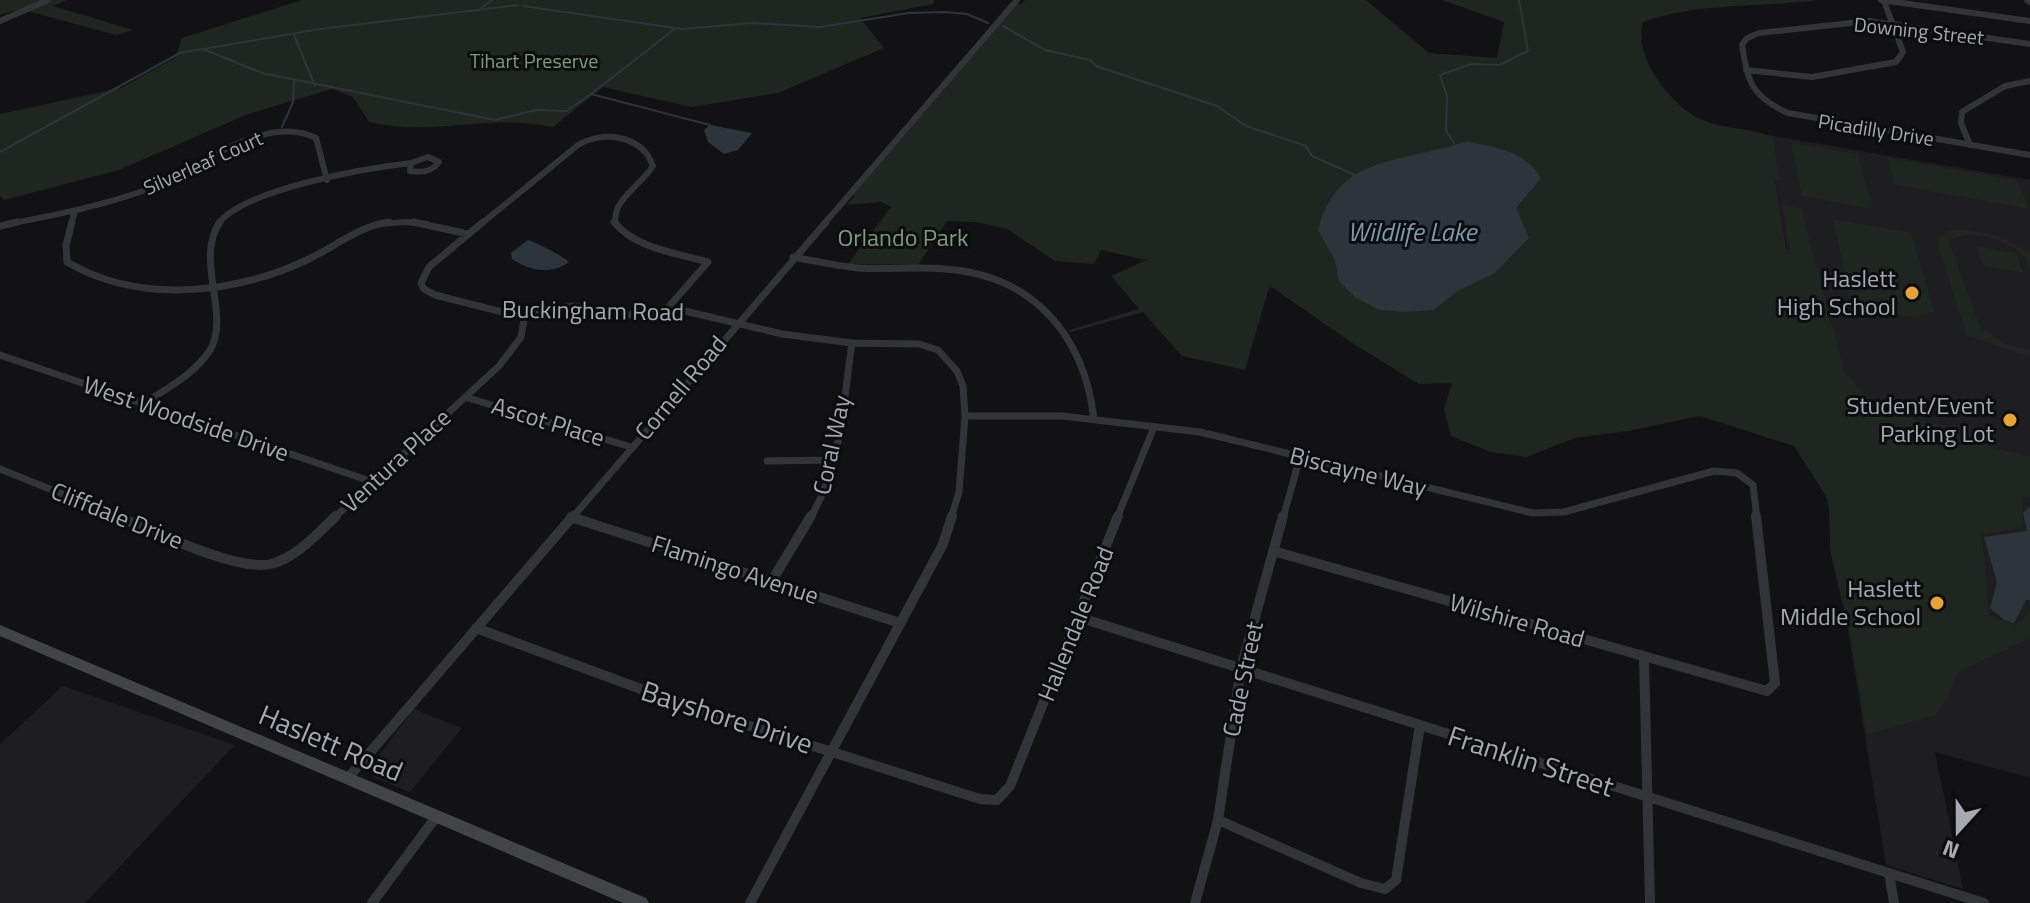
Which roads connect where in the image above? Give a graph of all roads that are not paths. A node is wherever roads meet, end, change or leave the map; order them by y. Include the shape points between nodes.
1 (48, 0) edge
2 (1017, 0) edge
3 (1882, 0) edge
4 (0, 21) edge
5 (2030, 21) edge
6 (1893, 24) junction
7 (2030, 44) edge
8 (1746, 70) junction
9 (2030, 81) edge
10 (1970, 145) junction
11 (2030, 155) edge
12 (411, 163) dead end
13 (327, 180) junction
14 (75, 211) junction
15 (0, 226) edge
16 (468, 234) junction
17 (793, 257) junction
18 (214, 286) junction
19 (665, 311) junction
20 (525, 314) junction
21 (736, 323) junction
22 (852, 343) junction
23 (0, 355) edge
24 (465, 397) junction
25 (142, 405) junction
26 (965, 416) junction
27 (1094, 419) junction
28 (1154, 427) junction
29 (631, 447) junction
30 (1300, 457) junction
31 (834, 460) junction
32 (767, 461) dead end
33 (0, 470) edge
34 (373, 482) junction
35 (571, 517) junction
36 (1273, 551) junction
37 (235, 561) joint
38 (771, 582) junction
39 (1078, 617) junction
40 (900, 623) junction
41 (476, 628) junction
42 (0, 630) edge
43 (1644, 658) junction
44 (1241, 668) junction
45 (1760, 690) joint
46 (1420, 725) junction
47 (833, 751) junction
48 (348, 778) junction
49 (1648, 798) junction
50 (980, 799) joint
51 (436, 817) junction
52 (1218, 820) junction
53 (1889, 873) junction
54 (372, 903) edge
55 (641, 903) edge
56 (750, 903) edge
57 (1195, 903) edge
58 (1650, 903) edge
59 (1894, 903) edge
60 (1984, 903) edge

1 - 4 street
2 - 17 street, Cornell Road
3 - 5 street
3 - 6 street
6 - 7 street, Downing Street
6 - 8 street, Downing Street via 1852,22 1754,34 1742,45
6 - 8 street via 1903,52 1893,63 1812,77
8 - 10 street, Picadilly Drive via 1754,93 1788,113
9 - 10 street via 2005,86 1962,112
10 - 11 street, Picadilly Drive
12 - 13 street
13 - 14 street, Silverleaf Court via 316,138 275,132 160,184
13 - 18 street via 265,195 224,216 211,235
14 - 15 street, Silverleaf Court
14 - 18 street via 65,255 73,266 153,290
16 - 18 street via 413,222 383,224 350,234 302,262
16 - 19 street via 583,141 621,137 651,158 653,166 617,205 614,222 640,243 708,262
16 - 20 street, Buckingham Road via 425,271 422,286 468,304
17 - 21 street, Cornell Road
17 - 27 street via 861,268 958,270 1010,285 1043,308 1073,342 1087,372
18 - 25 street via 212,350
19 - 20 street, Buckingham Road via 626,315 580,306
19 - 21 street, Buckingham Road
20 - 24 street, Ventura Place via 515,348
21 - 22 street, Buckingham Road
21 - 29 street, Cornell Road
22 - 26 street, Buckingham Road via 906,343 938,350 957,371
22 - 31 street, Coral Way
23 - 25 street, West Woodside Drive
24 - 29 street, Ascot Place
24 - 34 street, Ventura Place
25 - 34 street, West Woodside Drive
26 - 27 street, Biscayne Way
26 - 40 street, Buckingham Road via 953,517
27 - 28 street, Biscayne Way
28 - 30 street, Biscayne Way via 1218,436
28 - 39 street, Hallendale Road
29 - 35 street, Cornell Road
30 - 36 street, Cade Street
30 - 45 street, Biscayne Way via 1533,513 1564,512 1714,471 1745,477 1753,485 1775,677 1772,688
31 - 32 street
31 - 38 street, Coral Way via 815,514
33 - 37 street, Cliffdale Drive
34 - 37 street, Ventura Place via 286,558 263,565
35 - 38 street, Flamingo Avenue
35 - 41 street, Cornell Road
36 - 43 street, Wilshire Road
36 - 44 street, Cade Street
38 - 40 street, Flamingo Avenue
39 - 44 street, Franklin Street
39 - 50 street, Hallendale Road via 1010,786 997,800
40 - 47 street, Buckingham Road
41 - 47 street, Bayshore Drive via 684,705
41 - 48 street, Cornell Road
42 - 48 street, Haslett Road
43 - 45 street, Wilshire Road
43 - 49 street
44 - 46 street, Franklin Street
44 - 52 street, Cade Street
46 - 49 street, Franklin Street
46 - 52 street via 1396,880 1385,889
47 - 50 street, Bayshore Drive
47 - 56 street, Buckingham Road
48 - 51 street, Haslett Road
49 - 53 street, Franklin Street
49 - 58 street
51 - 54 street
51 - 55 street, Haslett Road
52 - 57 street, Cade Street
53 - 59 street
53 - 60 street, Franklin Street

